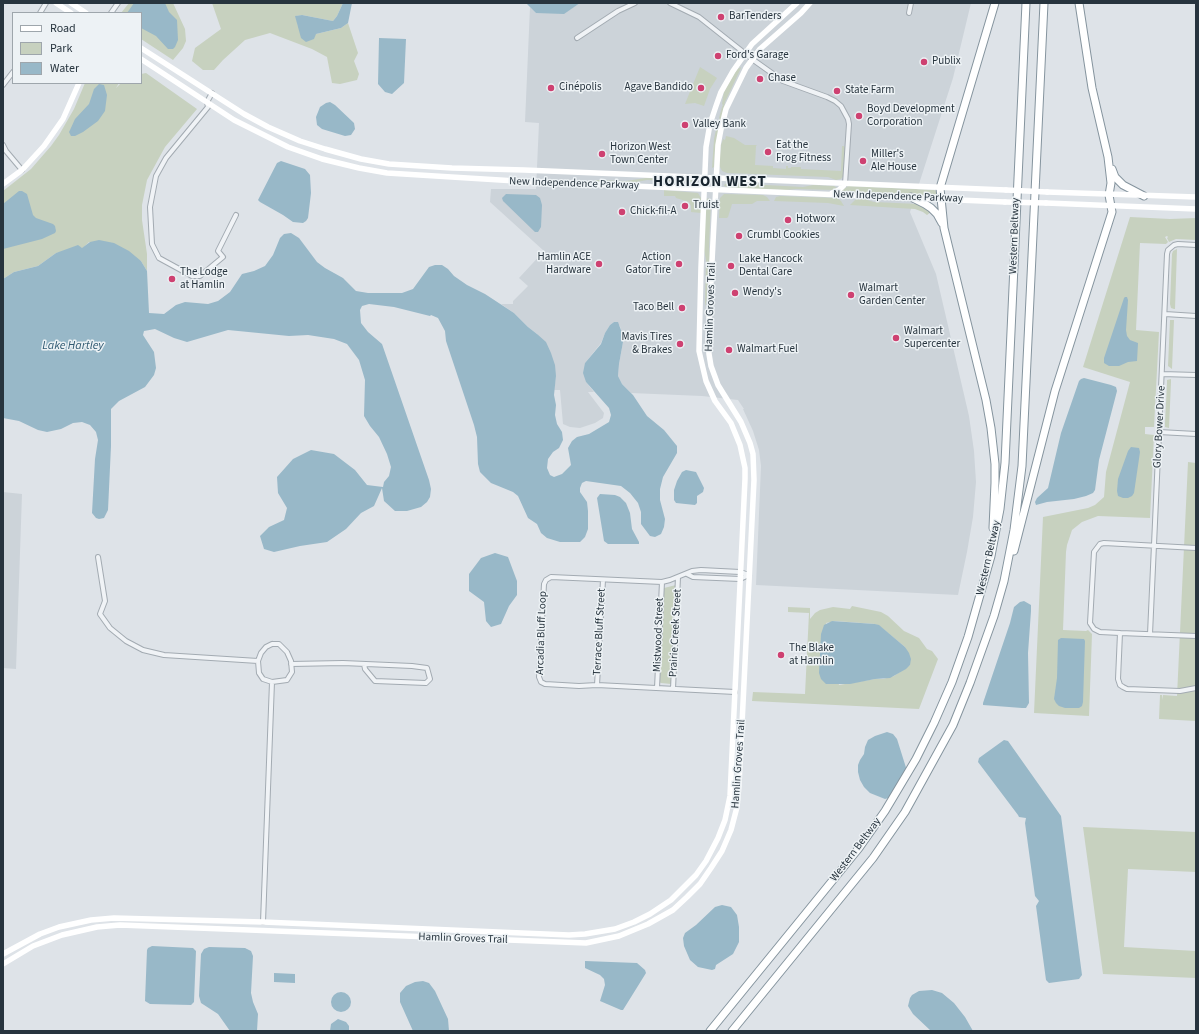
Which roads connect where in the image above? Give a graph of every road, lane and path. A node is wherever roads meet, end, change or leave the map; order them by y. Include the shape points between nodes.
1 (46, 3) edge
2 (56, 3) edge
3 (71, 3) edge
4 (118, 3) edge
5 (635, 3) edge
6 (670, 3) edge
7 (797, 3) edge
8 (810, 3) edge
9 (912, 3) edge
10 (995, 3) edge
11 (1026, 3) edge
12 (1044, 3) edge
13 (1080, 3) edge
14 (41, 12) edge
15 (70, 12) edge
16 (84, 12) edge
17 (112, 12) edge
18 (908, 13) dead end
19 (577, 38) dead end
20 (142, 49) edge
21 (745, 53) junction
22 (752, 59) junction
23 (142, 60) edge
24 (12, 73) edge
25 (80, 84) edge
26 (3, 85) edge
27 (212, 93) junction
28 (207, 102) junction
29 (3, 145) edge
30 (1108, 157) junction
31 (22, 170) junction
32 (704, 178) junction
33 (716, 178) junction
34 (3, 184) edge
35 (845, 184) junction
36 (940, 188) junction
37 (704, 189) junction
38 (715, 190) junction
39 (828, 195) junction
40 (1110, 195) junction
41 (1144, 196) junction
42 (911, 197) junction
43 (1196, 197) edge
44 (940, 199) junction
45 (1111, 206) junction
46 (1196, 208) edge
47 (236, 215) dead end
48 (944, 228) junction
49 (1196, 245) edge
50 (1165, 314) junction
51 (1196, 316) edge
52 (700, 320) junction
53 (709, 320) junction
54 (1162, 374) junction
55 (1196, 375) edge
56 (1160, 432) junction
57 (1196, 434) edge
58 (1154, 546) junction
59 (1196, 548) edge
60 (991, 556) junction
61 (98, 557) dead end
62 (740, 572) junction
63 (687, 574) junction
64 (750, 575) junction
65 (678, 577) junction
66 (740, 579) junction
67 (602, 580) junction
68 (1004, 581) junction
69 (662, 582) junction
70 (1120, 633) junction
71 (1150, 634) junction
72 (1196, 636) edge
73 (258, 661) junction
74 (291, 664) junction
75 (364, 664) junction
76 (272, 682) junction
77 (597, 685) junction
78 (657, 688) junction
79 (1196, 688) edge
80 (673, 689) junction
81 (735, 692) junction
82 (124, 917) junction
83 (263, 922) junction
84 (124, 925) junction
85 (263, 931) junction
86 (523, 933) junction
87 (522, 941) junction
88 (3, 954) edge
89 (3, 964) edge
90 (710, 1031) edge
91 (732, 1031) edge

1 - 14 street
2 - 15 street
3 - 16 street
4 - 17 street
5 - 19 street
6 - 21 street via 699,17
7 - 21 street, Hamlin Groves Trail
8 - 22 street, Hamlin Groves Trail
9 - 18 street
10 - 36 highway
11 - 60 highway, Western Beltway via 1005,463
12 - 68 highway, Western Beltway via 1024,437 1019,495
13 - 30 highway via 1092,88
20 - 27 street, New Independence Parkway
21 - 22 street
21 - 32 street, Hamlin Groves Trail via 724,86 712,117 706,147
22 - 33 street, Hamlin Groves Trail via 723,120
22 - 35 street via 784,81 827,97 841,106 849,124
23 - 28 street, New Independence Parkway
24 - 26 street
25 - 31 street via 63,119 44,146
27 - 28 street
27 - 32 street, New Independence Parkway via 244,114 300,141 388,164
28 - 37 street, New Independence Parkway via 234,120 288,146 322,159 380,172 409,176
28 - 47 street via 208,107 166,158 156,176 150,207 152,244 159,258 192,276 200,276 222,257 218,251
29 - 31 street
30 - 40 highway
30 - 41 highway via 1120,183
31 - 34 street
32 - 33 street, New Independence Parkway
32 - 37 street, Hamlin Groves Trail
33 - 35 street, New Independence Parkway
33 - 38 street, Hamlin Groves Trail
35 - 36 street, New Independence Parkway
35 - 39 street
36 - 40 street, New Independence Parkway, bridge
36 - 44 highway
37 - 38 street, New Independence Parkway
37 - 52 street, Hamlin Groves Trail
38 - 39 street, New Independence Parkway
38 - 53 street, Hamlin Groves Trail
39 - 42 street, New Independence Parkway
40 - 41 street, New Independence Parkway
40 - 45 highway
41 - 43 street, New Independence Parkway
42 - 44 street, New Independence Parkway
42 - 48 highway via 931,208
44 - 45 street, New Independence Parkway, bridge
44 - 48 highway
45 - 46 street, New Independence Parkway
45 - 68 highway via 1112,212 1055,391 1014,554
48 - 60 highway via 991,428 995,483
49 - 50 street, Glory Bower Drive via 1178,244 1168,250
50 - 51 street
50 - 54 street, Glory Bower Drive
52 - 53 street
52 - 62 street, Hamlin Groves Trail via 699,351 706,381 715,401 731,423 743,455 745,479
53 - 64 street, Hamlin Groves Trail via 709,354 715,378 722,394 741,422 753,454
54 - 55 street
54 - 56 street, Glory Bower Drive
56 - 57 street
56 - 58 street, Glory Bower Drive
58 - 59 street
58 - 70 street via 1104,543 1096,547 1094,552 1090,623 1094,630 1100,632
58 - 71 street, Glory Bower Drive
60 - 90 highway, Western Beltway via 968,638 952,682 916,759 885,811 849,860
61 - 73 street via 105,601 100,614 110,628 126,641 164,656
62 - 63 street, Arcadia Bluff Loop via 701,570
62 - 64 street, Arcadia Bluff Loop
62 - 66 street, Hamlin Groves Trail
63 - 65 street, Arcadia Bluff Loop
63 - 66 street, Arcadia Bluff Loop via 693,577
64 - 66 street, Arcadia Bluff Loop
64 - 87 street, Hamlin Groves Trail via 737,807 731,830 717,859 700,884 680,904 630,933 586,943
65 - 69 street, Arcadia Bluff Loop
65 - 80 street, Prairie Creek Street
66 - 81 street, Hamlin Groves Trail
67 - 69 street, Arcadia Bluff Loop
67 - 77 street, Terrace Bluff Street
67 - 77 street, Arcadia Bluff Loop via 552,577 546,580 539,677 541,682 546,684
68 - 91 highway, Western Beltway via 994,616 953,725 905,812 868,864
69 - 78 street, Mistwood Street
70 - 71 street
70 - 79 street via 1120,684 1127,689 1180,691
71 - 72 street
73 - 74 street via 266,647 279,644 287,652
73 - 76 street via 259,673 263,679
74 - 75 street
74 - 76 street via 292,672 287,680
75 - 75 street via 427,668 430,679 426,683 375,681
76 - 83 street
77 - 78 street, Arcadia Bluff Loop
78 - 80 street, Arcadia Bluff Loop
80 - 81 street, Arcadia Bluff Loop
81 - 86 street, Hamlin Groves Trail via 731,784 727,812 715,845 691,881 656,910 615,929 577,935
82 - 83 street, Hamlin Groves Trail
82 - 84 street
82 - 88 street, Hamlin Groves Trail via 91,920 59,927
83 - 85 street
83 - 86 street, Hamlin Groves Trail
84 - 85 street, Hamlin Groves Trail
84 - 89 street, Hamlin Groves Trail via 97,927 62,935
85 - 87 street, Hamlin Groves Trail
86 - 87 street

